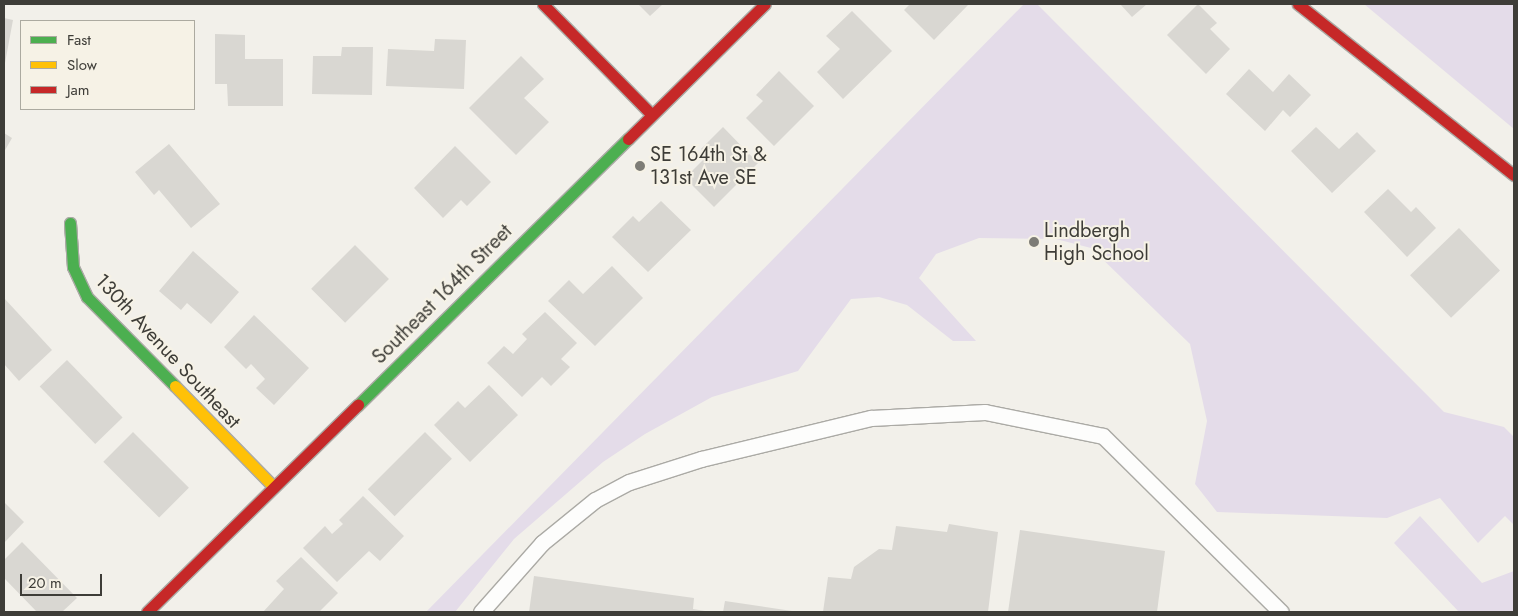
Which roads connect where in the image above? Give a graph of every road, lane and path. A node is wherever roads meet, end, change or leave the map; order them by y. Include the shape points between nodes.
1 (543, 4) edge
2 (764, 4) edge
3 (1298, 4) edge
4 (651, 114) junction
5 (1514, 175) edge
6 (70, 223) dead end
7 (274, 487) junction
8 (484, 610) edge
9 (147, 612) edge
10 (1281, 612) edge

1 - 4 street
2 - 4 street, Southeast 164th Street
3 - 5 street
4 - 7 street, Southeast 164th Street
6 - 7 street, 130th Avenue Southeast via 73,267 87,297
7 - 9 street, Southeast 164th Street
8 - 10 lane via 542,543 595,500 629,482 701,459 871,418 985,412 1103,436

